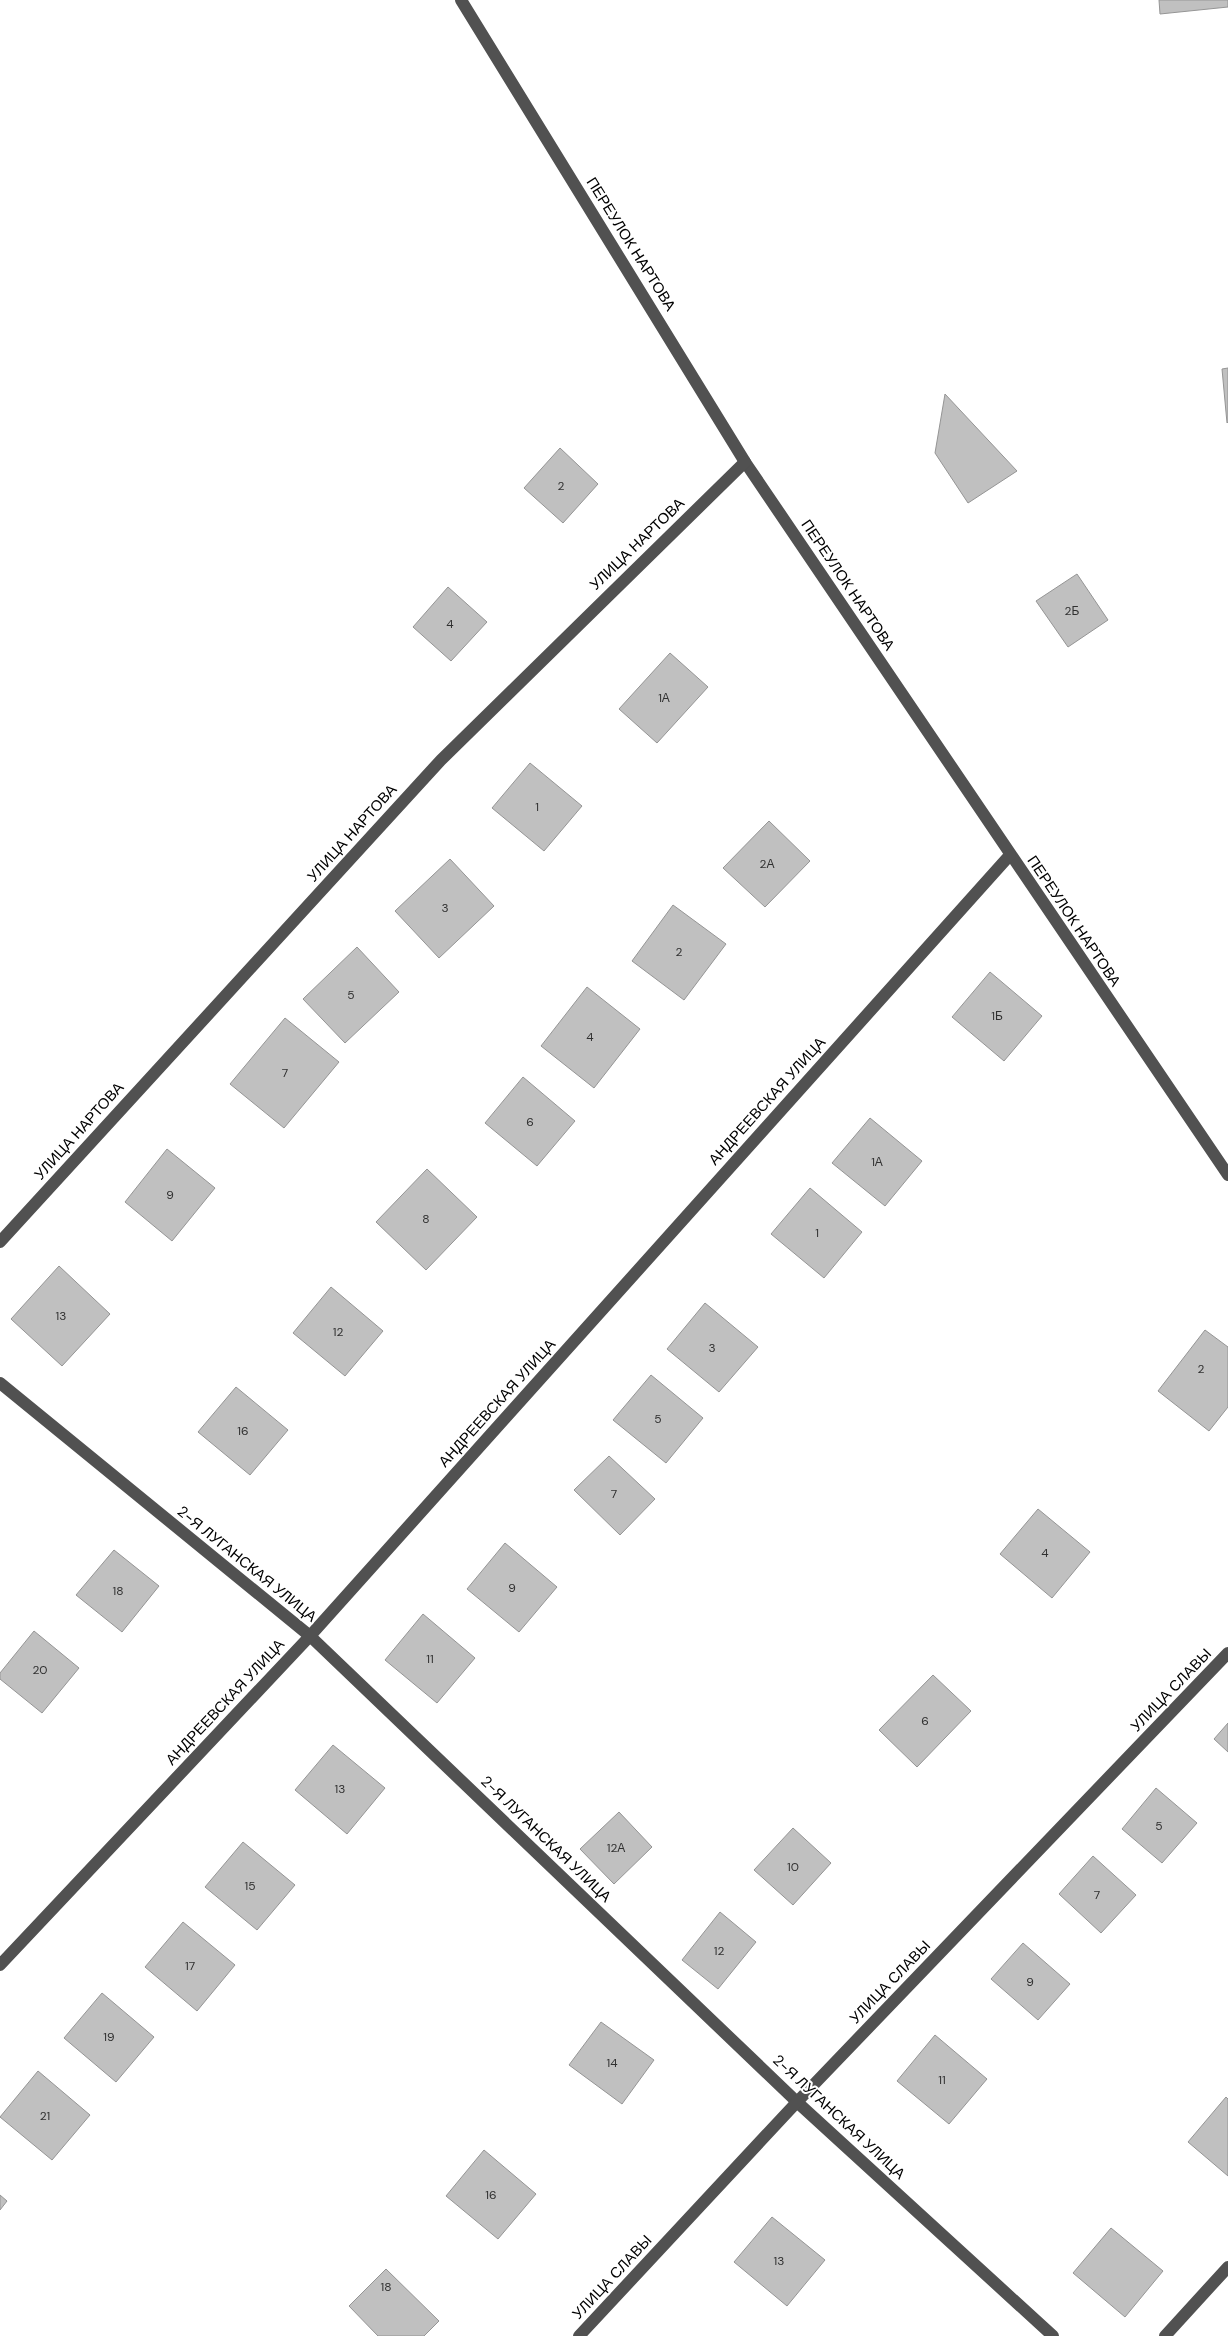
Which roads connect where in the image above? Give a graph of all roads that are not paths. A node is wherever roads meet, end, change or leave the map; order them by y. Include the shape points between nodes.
1 (462, 0) edge
2 (745, 462) junction
3 (1010, 855) junction
4 (1228, 1175) edge
5 (0, 1242) edge
6 (0, 1383) edge
7 (310, 1636) junction
8 (1228, 1654) edge
9 (0, 1965) edge
10 (797, 2102) junction
11 (1228, 2267) edge
12 (579, 2336) edge
13 (1053, 2336) edge
14 (1165, 2336) edge

1 - 2 street, ПЕРЕУЛОК НАРТОВА
2 - 3 street, ПЕРЕУЛОК НАРТОВА
2 - 5 street, УЛИЦА НАРТОВА via 440,760
3 - 4 street, ПЕРЕУЛОК НАРТОВА
3 - 7 street, АНДРЕЕВСКАЯ УЛИЦА
6 - 7 street, 2-Я ЛУГАНСКАЯ УЛИЦА
7 - 9 street, АНДРЕЕВСКАЯ УЛИЦА
7 - 10 street, 2-Я ЛУГАНСКАЯ УЛИЦА
8 - 10 street, УЛИЦА СЛАВЫ
10 - 12 street, УЛИЦА СЛАВЫ
10 - 13 street, 2-Я ЛУГАНСКАЯ УЛИЦА
11 - 14 street

